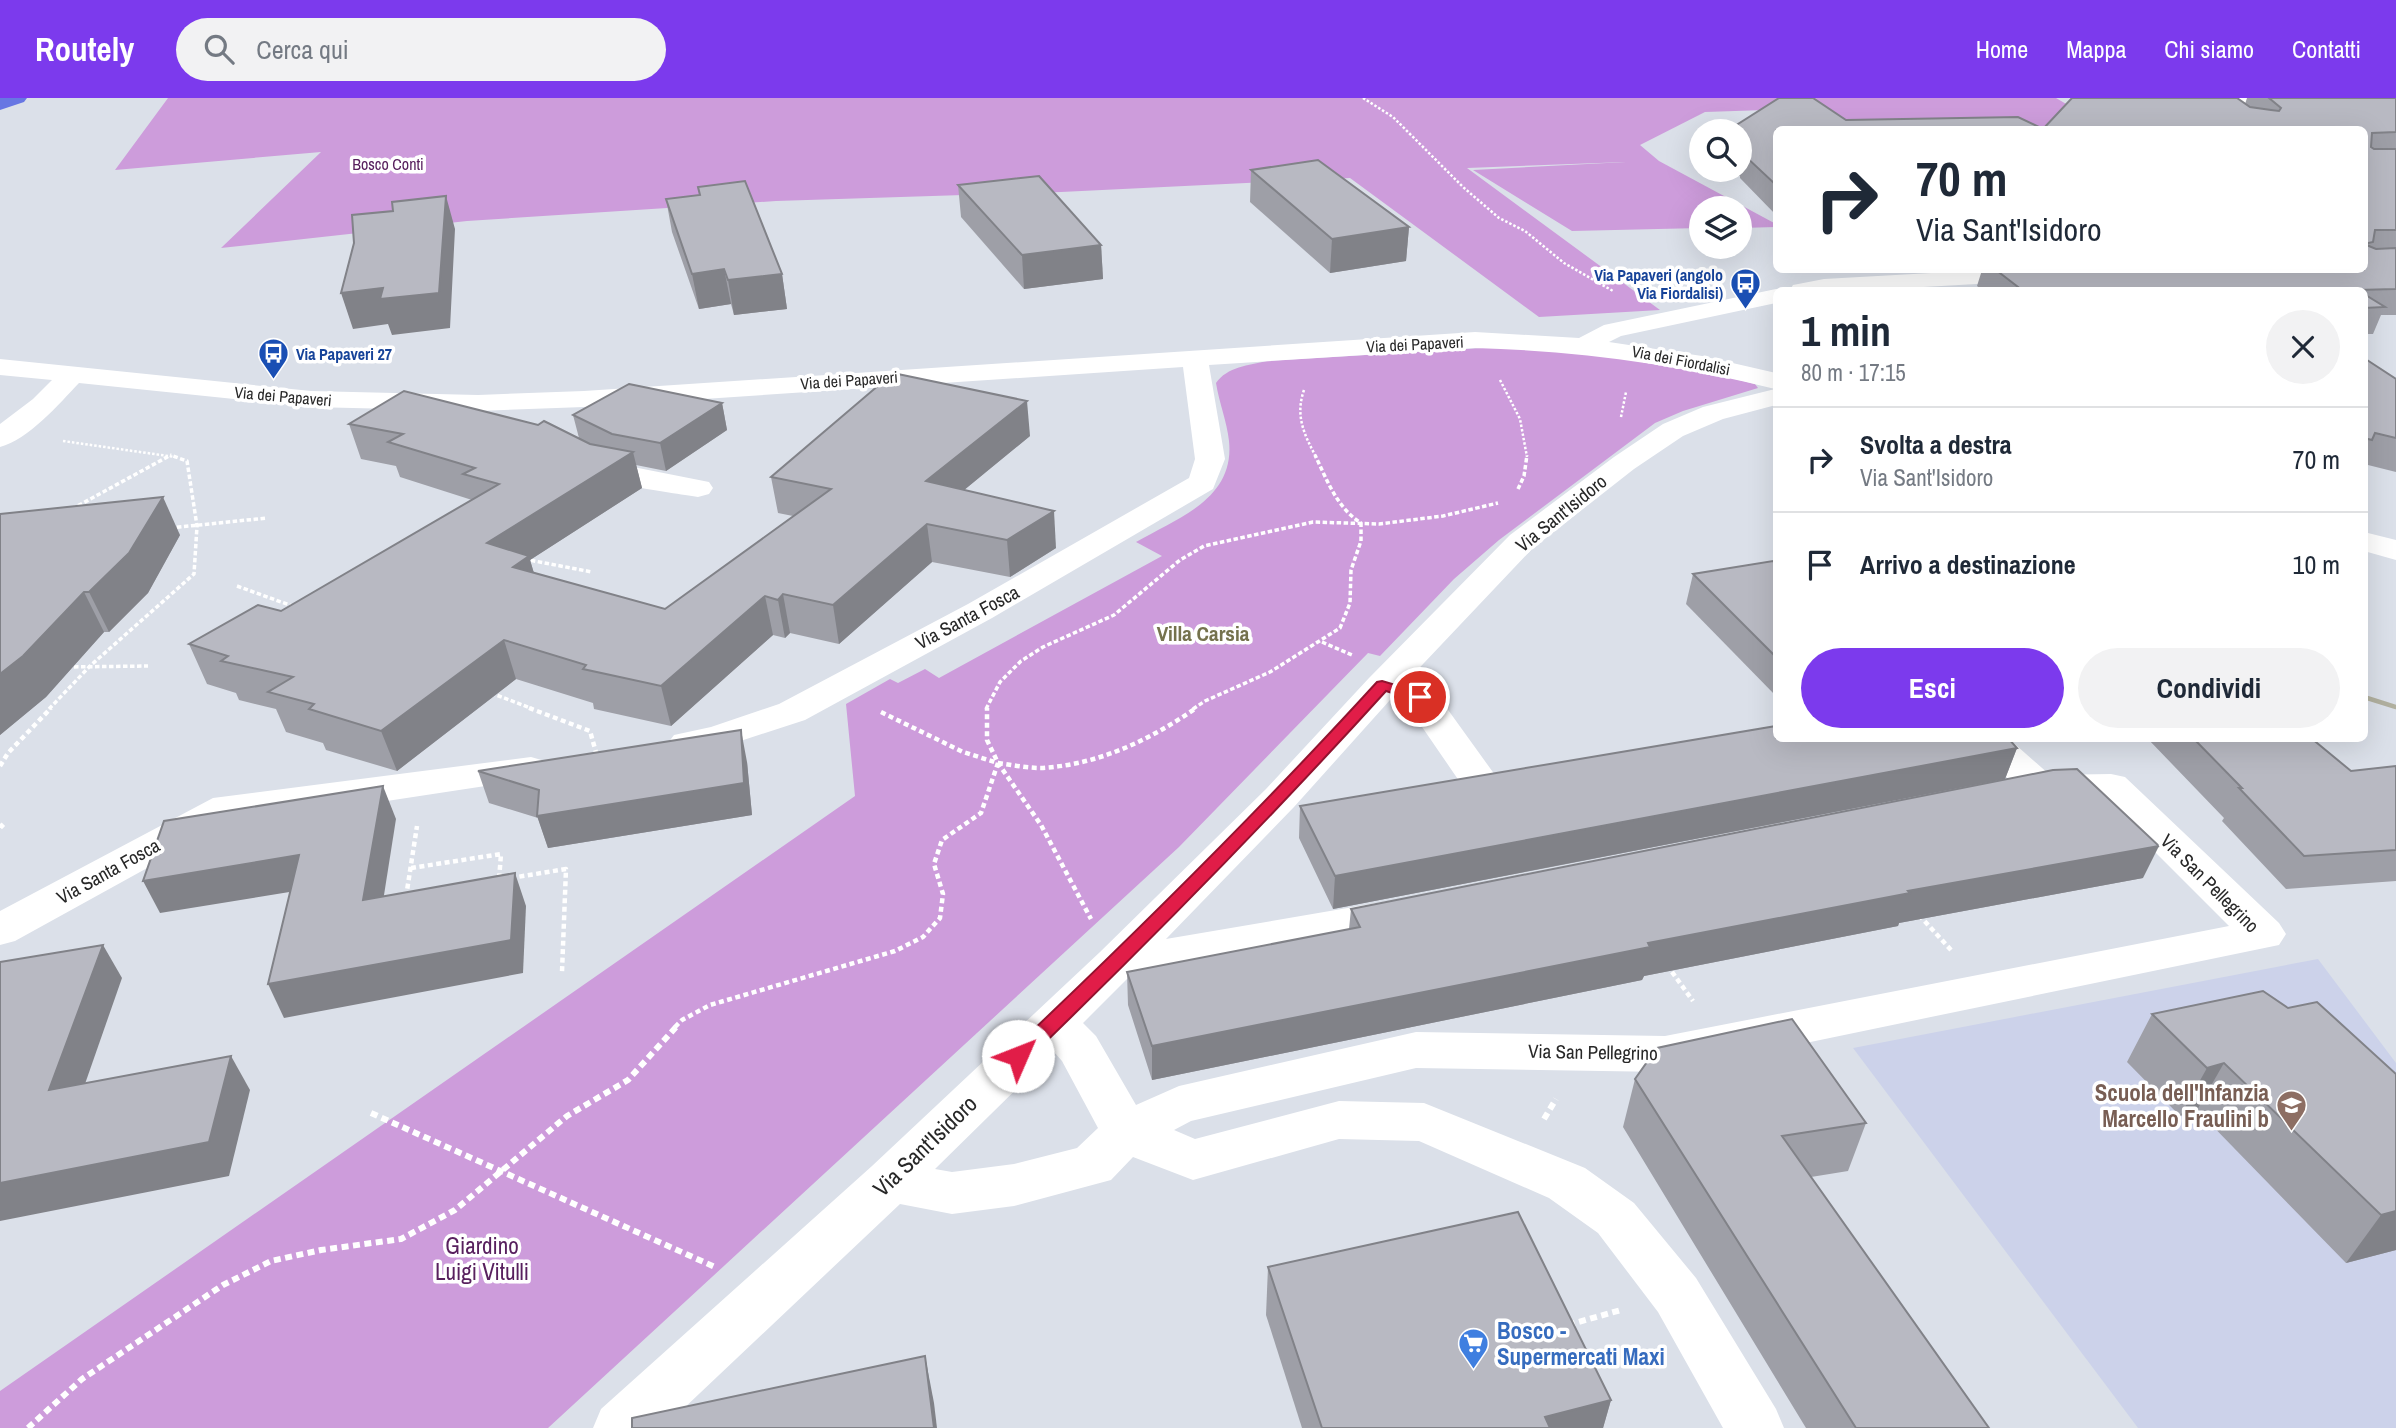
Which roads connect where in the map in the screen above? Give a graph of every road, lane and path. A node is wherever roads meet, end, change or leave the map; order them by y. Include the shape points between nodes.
1 (18, 98) edge
2 (1363, 98) edge
3 (2244, 98) edge
4 (0, 104) edge
5 (2253, 126) edge
6 (2053, 274) edge
7 (1818, 287) edge
8 (1773, 297) edge
9 (1659, 319) junction
10 (1554, 343) junction
11 (1585, 344) junction
12 (1642, 352) junction
13 (1194, 357) junction
14 (0, 368) edge
15 (71, 376) junction
16 (1773, 380) edge
17 (1307, 383) dead end
18 (1773, 398) edge
19 (427, 403) junction
20 (516, 429) edge
21 (3, 435) edge
22 (566, 451) edge
23 (169, 456) junction
24 (1624, 463) junction
25 (698, 488) dead end
26 (1513, 497) dead end
27 (1502, 501) dead end
28 (62, 516) edge
29 (267, 518) dead end
30 (1361, 523) junction
31 (197, 526) junction
32 (158, 530) edge
33 (2368, 542) edge
34 (2396, 550) edge
35 (519, 558) edge
36 (592, 572) dead end
37 (237, 586) dead end
38 (299, 608) edge
39 (90, 666) junction
40 (148, 666) dead end
41 (65, 667) dead end
42 (1382, 685) junction
43 (834, 688) junction
44 (482, 690) edge
45 (1989, 742) edge
46 (652, 750) edge
47 (598, 760) joint
48 (998, 763) junction
49 (0, 766) edge
50 (1519, 774) edge
51 (1480, 782) junction
52 (424, 784) junction
53 (2039, 787) junction
54 (1441, 789) edge
55 (1986, 797) edge
56 (0, 824) edge
57 (6, 830) dead end
58 (411, 868) junction
59 (404, 906) edge
60 (1432, 907) edge
61 (1913, 908) edge
62 (0, 930) edge
63 (1116, 963) junction
64 (1666, 964) edge
65 (562, 972) dead end
66 (1988, 990) junction
67 (1054, 1021) junction
68 (1723, 1043) junction
69 (1584, 1051) junction
70 (371, 1113) dead end
71 (1126, 1132) junction
72 (1519, 1162) junction
73 (502, 1172) junction
74 (890, 1181) junction
75 (759, 1302) junction
76 (28, 1428) edge
77 (622, 1428) edge
78 (1755, 1428) edge

1 - 4 main road
2 - 9 path via 1393,117 1499,218
3 - 5 street via 2234,99 2232,108
6 - 7 street
8 - 9 street, Via dei Papaveri
9 - 11 street, Via dei Papaveri via 1614,330
10 - 11 street, Via dei Papaveri
10 - 13 street, Via dei Papaveri via 1453,341
10 - 26 path via 1536,362 1514,372 1496,373 1515,402 1524,427 1525,478
11 - 12 street, Via dei Fiordalisi
12 - 16 street, Via dei Fiordalisi
12 - 24 path via 1623,400
13 - 19 street, Via dei Papaveri via 584,399
13 - 43 street, Via Santa Fosca via 1210,459 1202,483 980,611
14 - 15 street, Via dei Papaveri
15 - 19 street, Via dei Papaveri via 311,399
15 - 21 street via 43,405
17 - 30 path via 1299,404 1301,427 1333,493
18 - 24 street, Via Sant'Isidoro via 1713,413 1673,430
19 - 20 street via 448,415
21 - 23 path
22 - 25 street via 610,471
23 - 28 path
23 - 31 path via 187,461
24 - 42 street, Via Sant'Isidoro via 1521,542
27 - 30 path via 1443,516
29 - 31 path
30 - 48 path via 1361,541 1351,570 1350,603 1340,628 1321,642 1205,701 1165,729 1087,762 1039,768
30 - 48 path via 1313,522 1204,546 1114,615 1021,661 1000,682 985,711 986,740
31 - 32 path
31 - 39 path via 194,574
33 - 34 street
35 - 36 path
37 - 38 path
39 - 40 path
39 - 41 path
39 - 49 path
42 - 51 street via 1420,697
42 - 63 street, Via Sant'Isidoro via 1296,805
43 - 46 street, Via Santa Fosca via 792,712 719,737
43 - 48 path via 963,752
44 - 47 path via 590,731
45 - 53 street
47 - 52 street, Via Santa Fosca
48 - 63 path via 1041,825
48 - 73 path via 981,813 942,840 934,864 943,894 940,918 923,937 895,951 710,1004 682,1020 628,1080 567,1116
50 - 51 street
51 - 54 street
52 - 58 path
52 - 62 street, Via Santa Fosca via 227,807
53 - 55 street, Via San Pellegrino
53 - 66 street, Via San Pellegrino via 2111,786 2263,934
56 - 57 path
58 - 59 path
58 - 65 path via 501,854 499,880 566,869
60 - 63 street
61 - 66 path
63 - 67 street, Via Sant'Isidoro
64 - 68 path
66 - 68 street, Via San Pellegrino
67 - 71 street via 1079,1049
67 - 74 street, Via Sant'Isidoro
68 - 69 street, Via San Pellegrino via 1665,1054
69 - 71 street, Via San Pellegrino via 1416,1050 1179,1105
69 - 72 path
70 - 73 path
71 - 72 street via 1193,1160 1339,1120 1424,1122
71 - 74 street, Via San Pellegrino via 1093,1165 1014,1185 952,1193
72 - 78 street via 1567,1183 1616,1218 1677,1295
73 - 75 path via 720,1269
73 - 76 path via 455,1210 401,1239 271,1261 223,1285 82,1379
74 - 75 street, Via Sant'Isidoro
75 - 77 street, Via Sant'Isidoro

